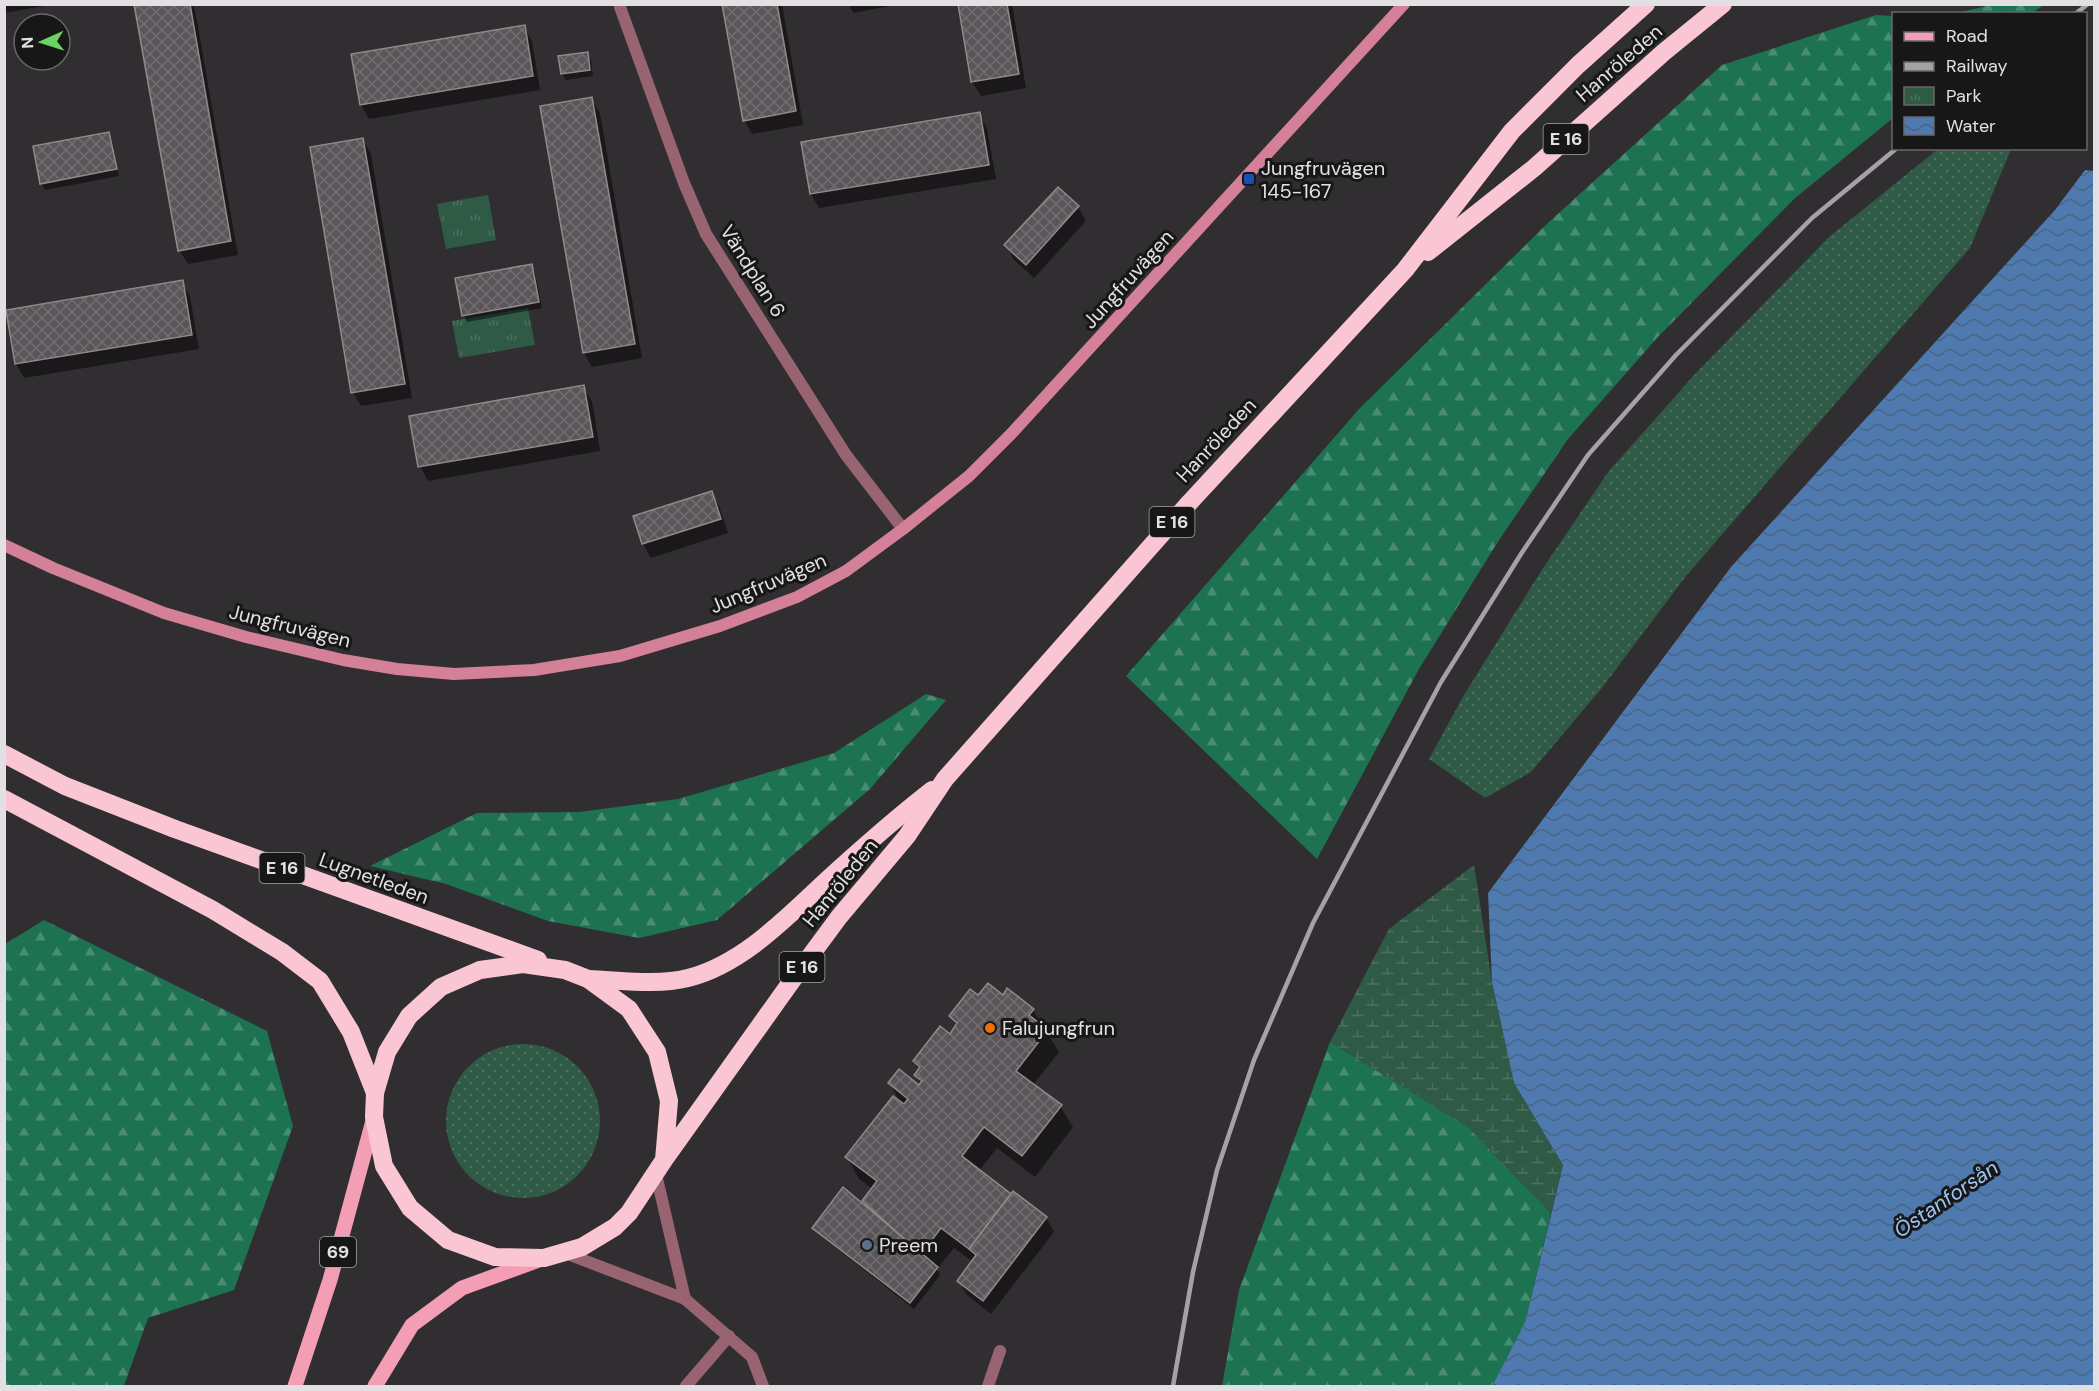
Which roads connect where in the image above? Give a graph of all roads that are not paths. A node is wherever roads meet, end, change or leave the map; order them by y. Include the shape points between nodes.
1 (1404, 4) edge
2 (1646, 4) edge
3 (1723, 4) edge
4 (620, 8) dead end
5 (1405, 270) junction
6 (903, 529) junction
7 (4, 545) edge
8 (4, 754) edge
9 (945, 779) junction
10 (4, 799) edge
11 (565, 970) junction
12 (588, 979) junction
13 (375, 1093) junction
14 (374, 1117) junction
15 (660, 1167) junction
16 (564, 1252) junction
17 (544, 1258) junction
18 (685, 1299) junction
19 (729, 1336) junction
20 (1000, 1351) dead end
21 (295, 1386) edge
22 (375, 1386) edge
23 (686, 1386) edge
24 (763, 1386) edge
25 (987, 1386) edge

1 - 6 street, Jungfruvägen via 1011,434 969,476
2 - 5 highway, Hanröleden / E 16 via 1512,131
3 - 5 highway, Hanröleden / E 16 via 1534,168
4 - 6 street, Vändplan 6 via 706,234 846,455
5 - 9 highway, Hanröleden / E 16 via 1190,501
6 - 7 street, Jungfruvägen via 846,571 797,597 720,626 620,656 534,670 454,674 343,660 246,637 164,613
8 - 11 highway, Lugnetleden / E 16 via 65,786 175,830
9 - 12 highway, Hanröleden / E 16 via 728,963 686,979
9 - 15 highway, Hanröleden / E 16 via 907,836 805,963
10 - 13 highway, E 16 via 213,910 282,952 320,981 351,1032
11 - 12 highway, E 16
11 - 13 highway, E 16 via 523,964 480,970 441,987 404,1024 387,1052
12 - 15 highway via 628,1010 657,1052 669,1101
13 - 14 highway, E 16
14 - 17 highway via 384,1166 410,1208 448,1240 495,1257
14 - 21 main road, 69 via 330,1280
15 - 16 highway, E 16 via 615,1227 582,1247
15 - 18 street
16 - 17 highway, E 16
16 - 18 street
17 - 22 main road via 462,1288 412,1325
18 - 19 street
19 - 23 street
19 - 24 street via 752,1357
20 - 25 street

